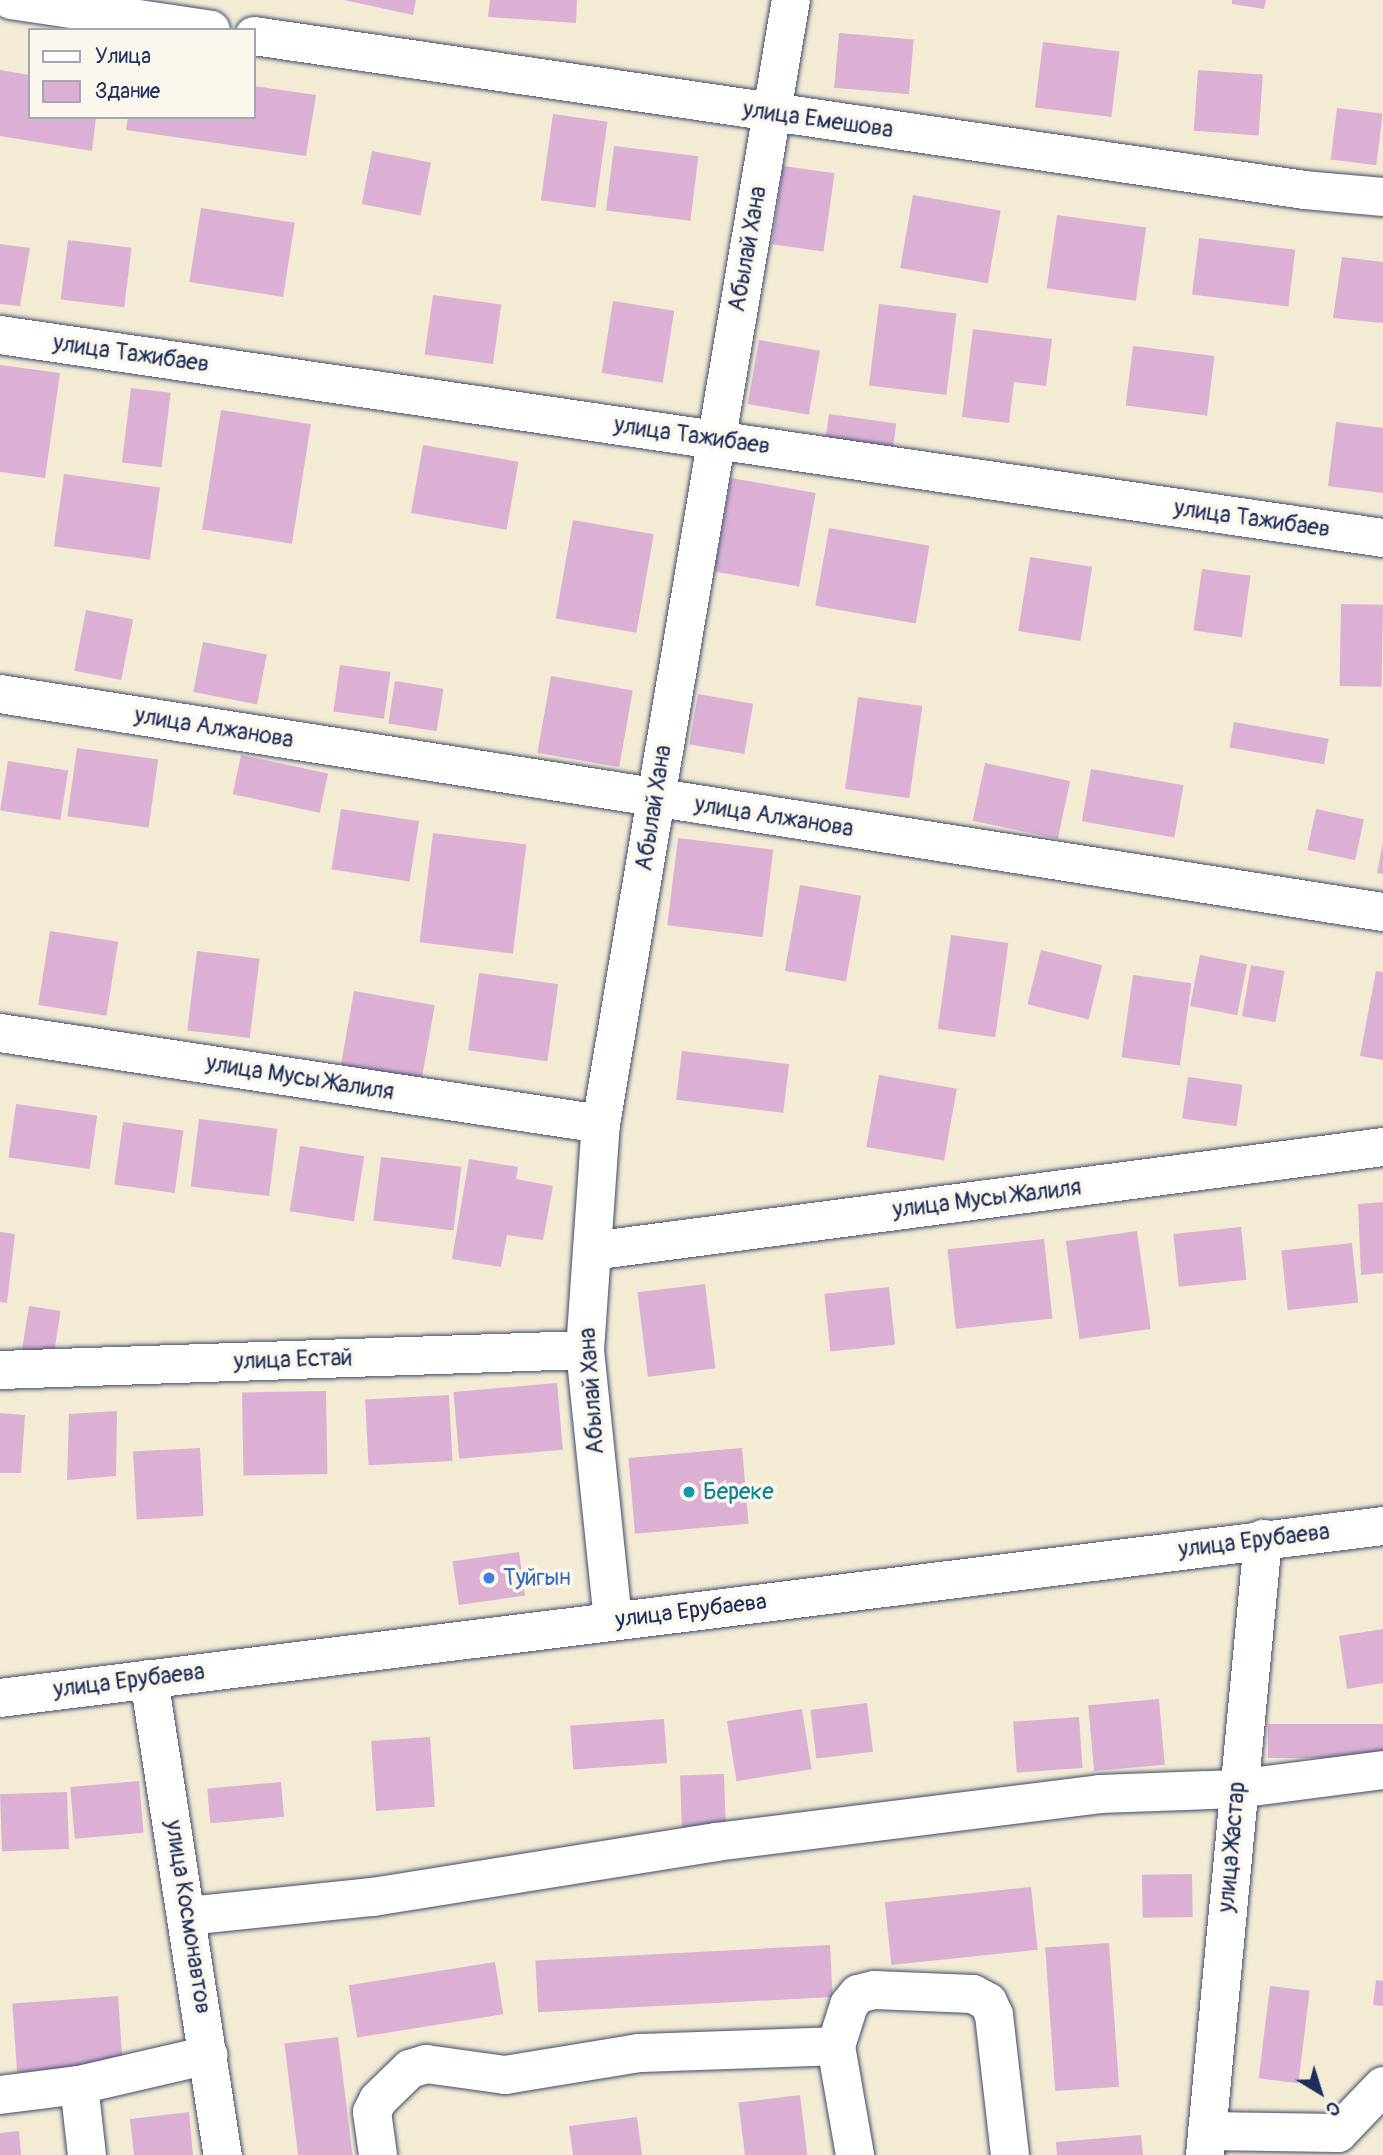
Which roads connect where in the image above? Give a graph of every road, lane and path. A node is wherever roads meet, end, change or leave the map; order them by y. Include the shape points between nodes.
1 (11, 0) edge
2 (790, 0) edge
3 (198, 28) edge
4 (256, 36) edge
5 (772, 113) junction
6 (1383, 197) edge
7 (0, 335) edge
8 (713, 439) junction
9 (1383, 538) edge
10 (0, 694) edge
11 (656, 798) junction
12 (1383, 912) edge
13 (0, 1032) edge
14 (601, 1124) junction
15 (1383, 1147) edge
16 (592, 1251) junction
17 (585, 1350) junction
18 (0, 1370) edge
19 (1383, 1526) edge
20 (1263, 1539) junction
21 (613, 1621) junction
22 (149, 1679) junction
23 (0, 1698) edge
24 (1383, 1770) edge
25 (1237, 1789) junction
26 (188, 1916) junction
27 (836, 2046) junction
28 (209, 2055) junction
29 (79, 2085) junction
30 (1383, 2086) edge
31 (0, 2095) edge
32 (1206, 2143) edge
33 (1338, 2144) edge
34 (88, 2155) edge
35 (223, 2155) edge
36 (378, 2155) edge
37 (855, 2155) edge
38 (1010, 2155) edge

1 - 3 street
2 - 5 street, Абылай Хана
4 - 5 street, улица Емешова
5 - 6 street, улица Емешова
5 - 8 street, Абылай Хана
7 - 8 street, улица Тажибаев
8 - 9 street, улица Тажибаев
8 - 11 street, Абылай Хана
10 - 11 street, улица Алжанова
11 - 12 street, улица Алжанова
11 - 14 street, Абылай Хана
13 - 14 street, улица Мусы Жалиля
14 - 16 street, Абылай Хана
15 - 16 street, улица Мусы Жалиля
16 - 17 street, Абылай Хана
17 - 18 street, улица Естай
17 - 21 street, Абылай Хана
19 - 20 street, улица Ерубаева
20 - 21 street, улица Ерубаева
20 - 25 street, улица Жастар
21 - 22 street, улица Ерубаева
22 - 23 street, улица Ерубаева
22 - 26 street, улица Космонавтов
24 - 25 street
25 - 26 street via 1100,1794 716,1842 373,1897
25 - 32 street, улица Жастар
26 - 28 street, улица Космонавтов
27 - 36 street via 639,2053 505,2075 426,2064 410,2069 378,2100 372,2112
27 - 37 street
27 - 38 street via 849,2005 858,1994 874,1990 973,1994 988,2002 994,2015
28 - 29 street
28 - 35 street, улица Космонавтов
29 - 31 street
29 - 34 street
30 - 33 street
32 - 33 street

